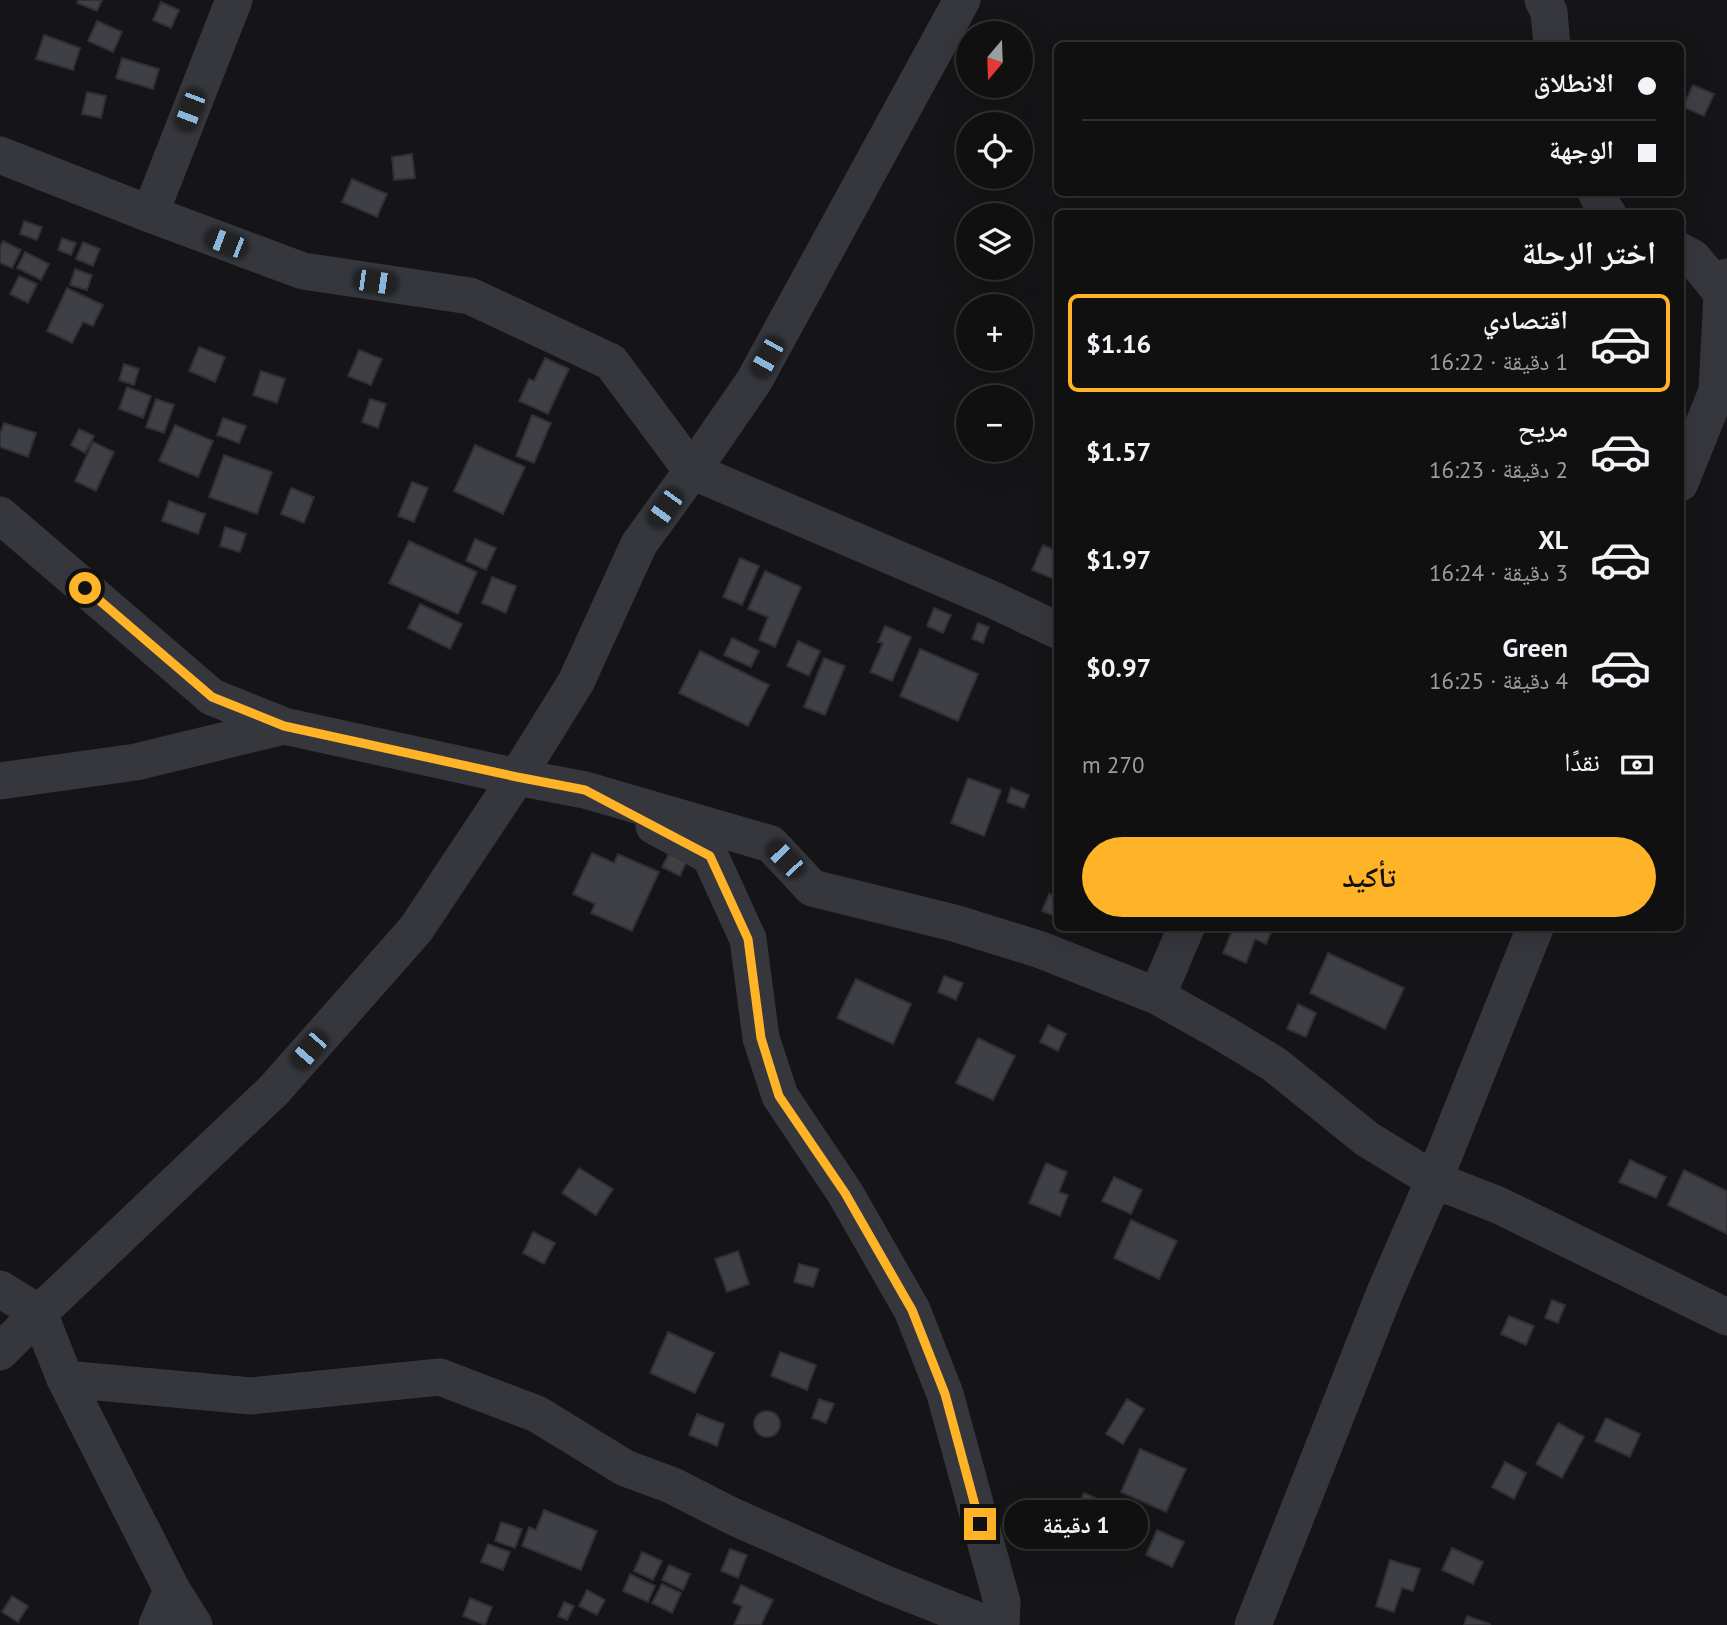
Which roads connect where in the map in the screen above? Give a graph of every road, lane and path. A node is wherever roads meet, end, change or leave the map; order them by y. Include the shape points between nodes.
1 (234, 0) edge
2 (962, 0) edge
3 (1544, 0) edge
4 (1552, 42) edge
5 (0, 155) edge
6 (150, 214) junction
7 (1684, 253) edge
8 (1725, 307) edge
9 (692, 471) junction
10 (1684, 473) edge
11 (0, 515) edge
12 (1054, 629) edge
13 (284, 726) junction
14 (517, 777) junction
15 (0, 781) edge
16 (585, 790) junction
17 (1185, 931) edge
18 (1534, 931) edge
19 (1157, 996) junction
20 (1434, 1180) junction
21 (0, 1289) edge
22 (38, 1313) junction
23 (1727, 1317) edge
24 (0, 1352) edge
25 (65, 1379) junction
26 (172, 1590) junction
27 (157, 1625) edge
28 (194, 1625) edge
29 (989, 1625) edge
30 (1001, 1625) edge
31 (1254, 1625) edge

1 - 6 street
2 - 9 street via 754,381
3 - 4 street
5 - 6 street
6 - 9 street via 303,271 470,296 600,356 611,362
7 - 8 street via 1693,258
8 - 10 street via 1717,391
9 - 12 street
9 - 14 street via 639,544 576,682
11 - 13 street via 212,697
13 - 14 street
13 - 15 street via 135,762
14 - 16 street
14 - 22 street via 416,929 274,1090
16 - 19 street via 771,844 812,888 1016,942
16 - 30 street via 710,856 748,939 761,1038 779,1096 845,1193 912,1310 945,1394 1002,1602
17 - 19 street
18 - 20 street
19 - 20 street via 1274,1064 1367,1139
20 - 23 street via 1498,1205
20 - 31 street
21 - 22 street
22 - 24 street
22 - 25 street
25 - 26 street
25 - 29 street via 251,1396 440,1377 537,1414 625,1468
26 - 27 street
26 - 28 street

